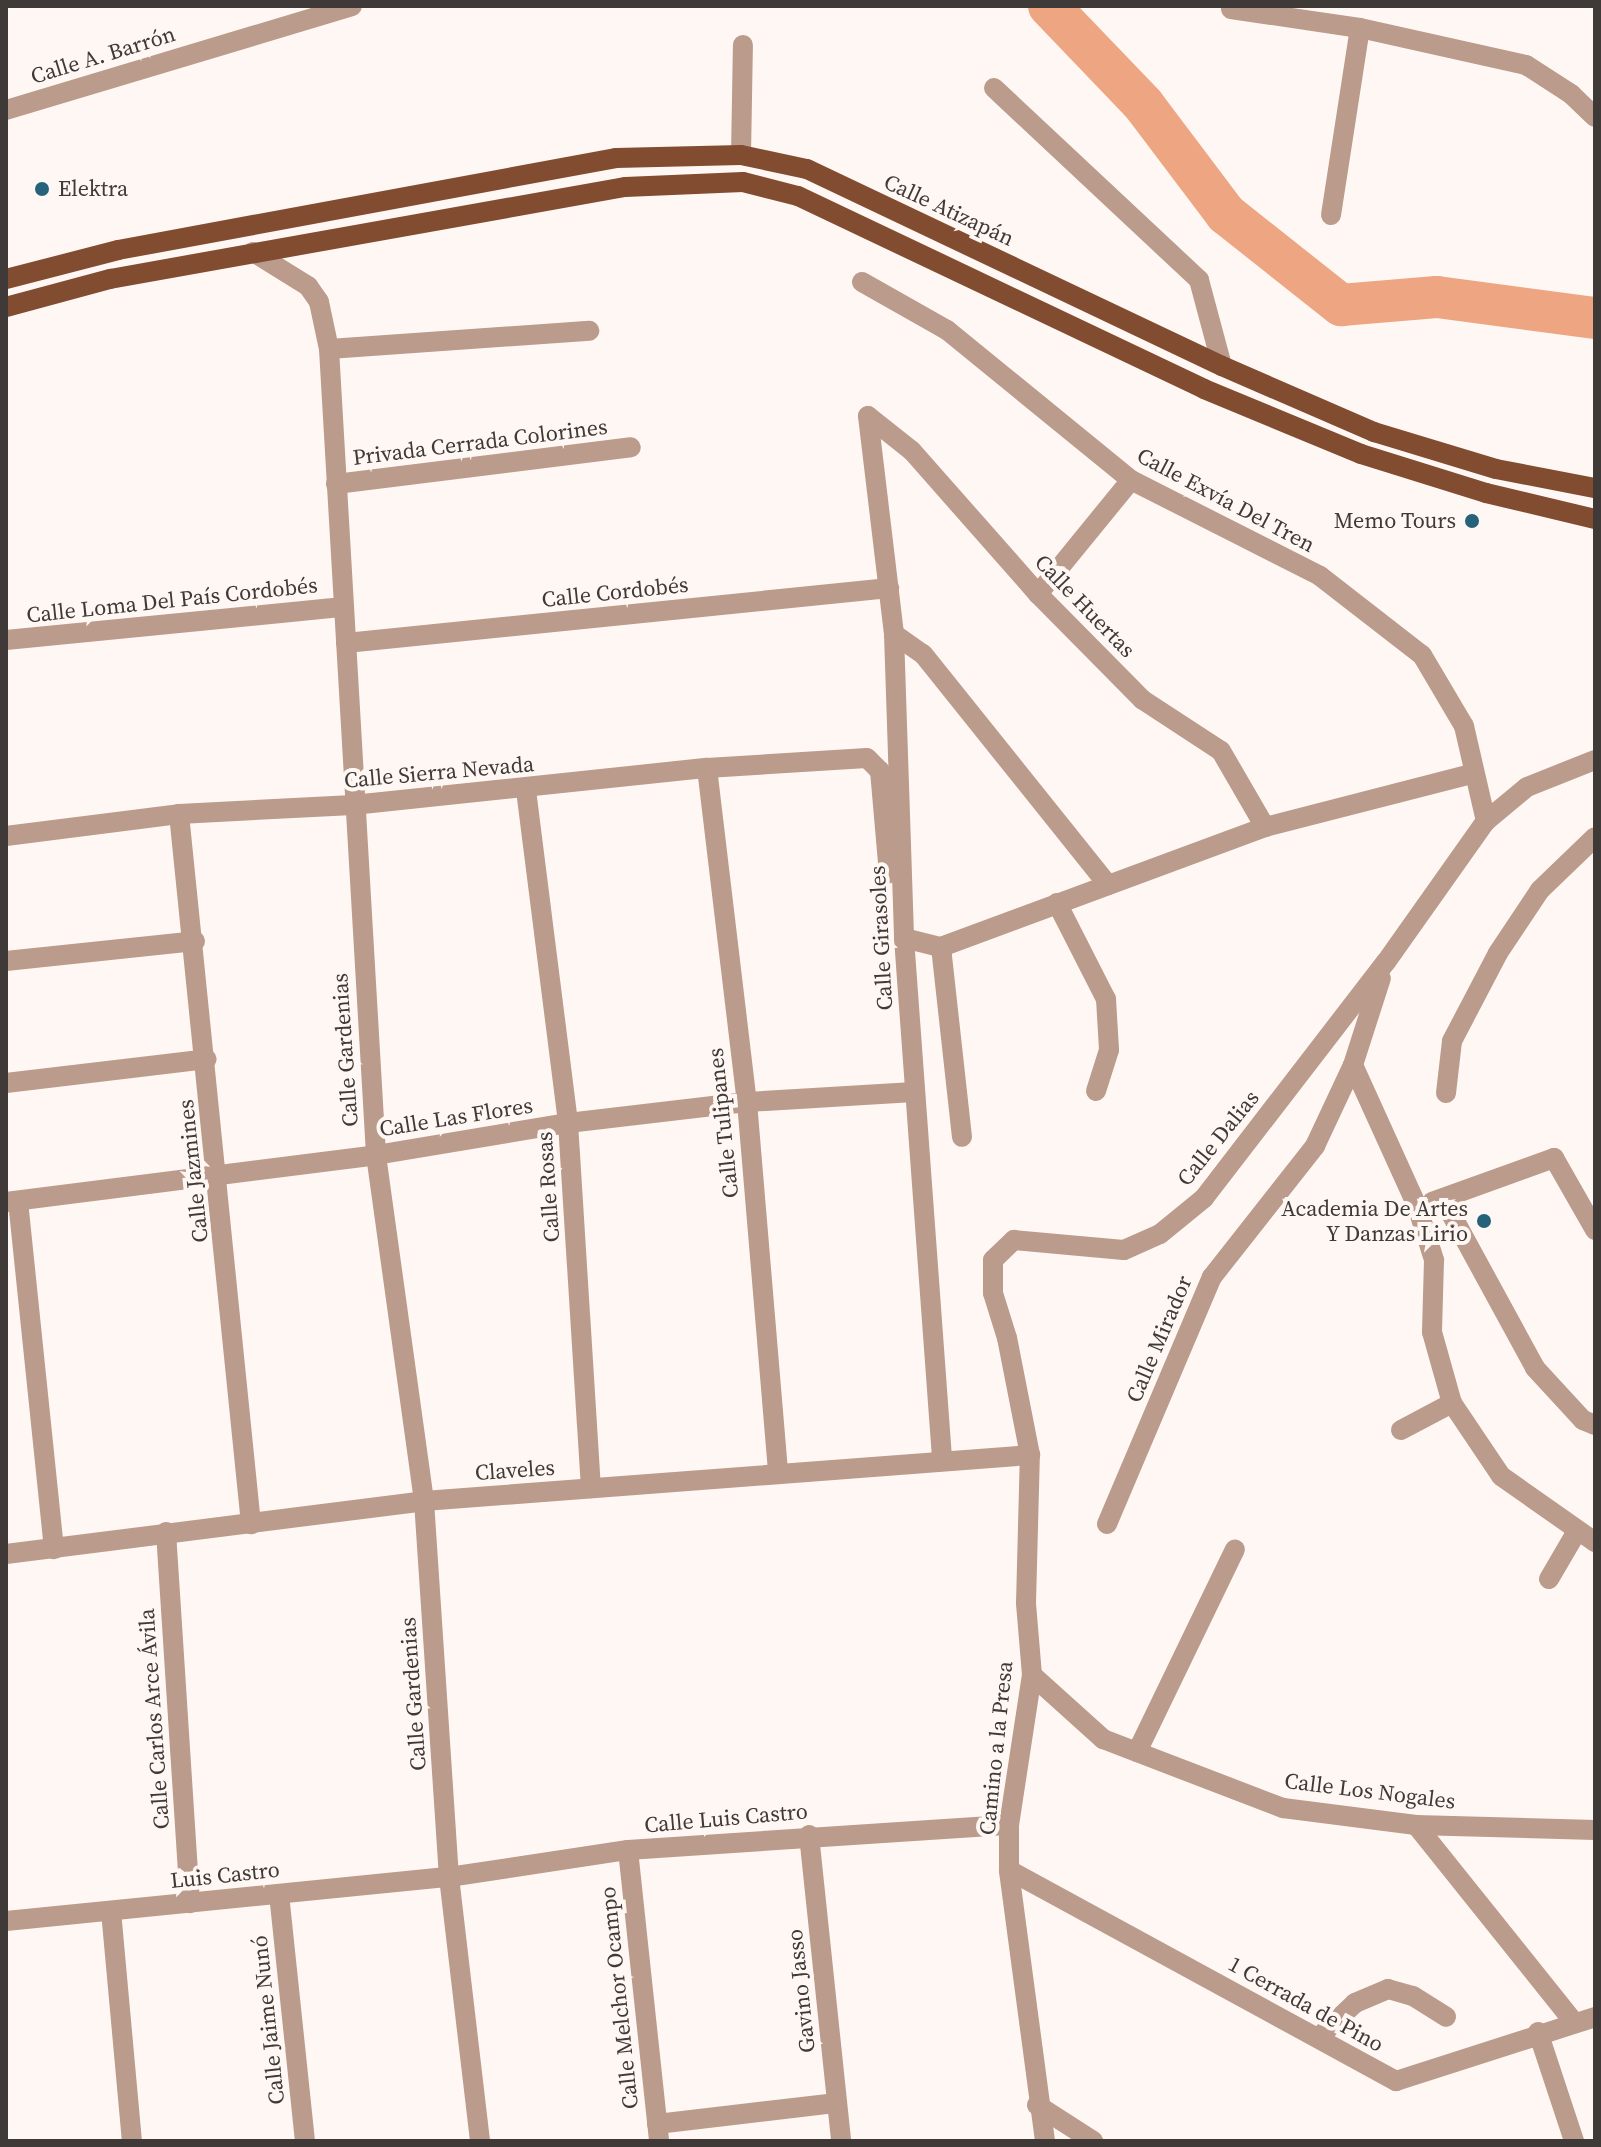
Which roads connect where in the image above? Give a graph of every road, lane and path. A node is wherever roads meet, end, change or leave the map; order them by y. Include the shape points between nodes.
1 (352, 6) edge
2 (1231, 9) dead end
3 (1360, 28) junction
4 (743, 45) dead end
5 (994, 88) dead end
6 (6, 110) edge
7 (1595, 117) edge
8 (741, 155) junction
9 (1331, 215) dead end
10 (253, 252) junction
11 (6, 279) edge
12 (862, 282) dead end
13 (6, 307) edge
14 (589, 331) dead end
15 (329, 349) junction
16 (1222, 366) junction
17 (868, 416) joint
18 (631, 447) dead end
19 (1131, 480) junction
20 (336, 484) junction
21 (1595, 488) edge
22 (1595, 519) edge
23 (889, 588) junction
24 (1038, 594) junction
25 (343, 607) junction
26 (894, 634) junction
27 (6, 640) edge
28 (346, 643) junction
29 (1595, 760) edge
30 (707, 768) junction
31 (1472, 774) junction
32 (526, 790) junction
33 (353, 805) junction
34 (179, 814) junction
35 (1486, 821) junction
36 (1265, 827) junction
37 (6, 836) edge
38 (1595, 837) edge
39 (1108, 885) junction
40 (902, 903) junction
41 (1057, 903) junction
42 (904, 938) junction
43 (195, 941) junction
44 (941, 947) junction
45 (6, 961) edge
46 (1386, 962) junction
47 (207, 1059) junction
48 (1353, 1065) junction
49 (6, 1083) edge
50 (1096, 1091) dead end
51 (914, 1092) junction
52 (1446, 1093) dead end
53 (747, 1102) junction
54 (568, 1123) junction
55 (962, 1137) dead end
56 (376, 1155) junction
57 (218, 1173) junction
58 (1443, 1199) junction
59 (12, 1202) edge
60 (1417, 1206) junction
61 (1595, 1230) edge
62 (1452, 1403) junction
63 (1595, 1425) edge
64 (1401, 1430) dead end
65 (1030, 1455) junction
66 (942, 1458) junction
67 (778, 1474) junction
68 (591, 1488) junction
69 (424, 1501) junction
70 (251, 1524) junction
71 (1107, 1524) dead end
72 (166, 1532) junction
73 (1586, 1537) edge
74 (54, 1549) junction
75 (1235, 1549) dead end
76 (6, 1554) edge
77 (1549, 1579) dead end
78 (1032, 1675) junction
79 (1137, 1752) junction
80 (1009, 1825) junction
81 (1416, 1825) junction
82 (1595, 1830) edge
83 (809, 1835) junction
84 (628, 1850) junction
85 (1009, 1870) junction
86 (449, 1877) junction
87 (279, 1894) junction
88 (190, 1903) junction
89 (111, 1911) junction
90 (6, 1921) edge
91 (1446, 2017) dead end
92 (1595, 2017) edge
93 (1574, 2022) junction
94 (1538, 2032) junction
95 (1318, 2038) junction
96 (837, 2103) junction
97 (1037, 2105) junction
98 (658, 2133) edge
99 (132, 2141) edge
100 (305, 2141) edge
101 (480, 2141) edge
102 (841, 2141) edge
103 (1045, 2141) edge
104 (1093, 2141) edge
105 (1574, 2141) edge

1 - 6 street, Calle A. Barrón
2 - 3 street
3 - 7 street via 1526,65
3 - 9 street
4 - 8 street
5 - 16 street via 1199,280
8 - 11 main road, Calle Atizapán via 616,158 118,250
8 - 16 main road, Calle Atizapán via 807,169
10 - 13 main road via 110,279
10 - 15 street, Calle Gardenias via 308,286 319,302
10 - 22 main road via 625,187 743,182 798,196 1204,389 1361,454
12 - 19 street, Calle Exvía Del Tren via 947,330
14 - 15 street
15 - 20 street, Calle Gardenias
16 - 21 main road, Calle Atizapán via 1374,432 1496,469
17 - 23 street, Calle Girasoles
17 - 24 street, Calle Huertas via 912,451
18 - 20 street, Privada Cerrada Colorines
19 - 24 street
19 - 31 street, Calle Exvía Del Tren via 1320,576 1422,655 1464,726
20 - 25 street, Calle Gardenias
23 - 26 street, Calle Girasoles
23 - 28 street, Calle Cordobés
24 - 36 street, Calle Huertas via 1143,700 1221,751
25 - 27 street, Calle Loma Del País Cordobés
25 - 28 street, Calle Gardenias
26 - 39 street via 923,654
26 - 40 street, Calle Girasoles
28 - 33 street, Calle Gardenias
29 - 35 street via 1527,787
30 - 32 street, Calle Sierra Nevada
30 - 40 street, Calle Sierra Nevada via 867,758 876,762 891,891
30 - 53 street, Calle Tulipanes
31 - 35 street, Calle Exvía Del Tren
31 - 36 street
32 - 33 street, Calle Sierra Nevada
32 - 54 street, Calle Rosas
33 - 34 street, Calle Sierra Nevada
33 - 56 street, Calle Gardenias
34 - 37 street, Calle Sierra Nevada
34 - 43 street, Calle Jazmines
35 - 46 street
36 - 39 street
38 - 52 street via 1540,890 1498,953 1452,1041
39 - 41 street
40 - 42 street, Calle Girasoles
41 - 44 street
41 - 50 street via 1106,999 1109,1050
42 - 44 street
42 - 51 street, Calle Girasoles
43 - 45 street
43 - 47 street, Calle Jazmines
44 - 55 street
46 - 48 street, Calle Mirador
46 - 65 street, Calle Dalias via 1204,1198 1160,1234 1124,1250 1014,1240 993,1260 993,1293
47 - 49 street
47 - 57 street, Calle Jazmines
48 - 60 street
48 - 71 street, Calle Mirador via 1315,1146 1212,1277
51 - 53 street, Calle Las Flores
51 - 66 street, Calle Girasoles
53 - 54 street, Calle Las Flores
53 - 67 street, Calle Tulipanes
54 - 56 street, Calle Las Flores
54 - 68 street, Calle Rosas
56 - 57 street, Calle Las Flores
56 - 69 street, Calle Gardenias
57 - 59 street, Calle Las Flores
57 - 70 street, Calle Jazmines
58 - 60 street
58 - 61 street via 1554,1158
58 - 63 street via 1535,1368 1583,1420
59 - 74 street
60 - 62 street via 1434,1260 1432,1332
62 - 64 street
62 - 73 street via 1501,1476
65 - 66 street, Claveles
65 - 78 street, Camino a la Presa via 1026,1603
66 - 67 street, Claveles
67 - 68 street, Claveles
68 - 69 street, Claveles
69 - 70 street, Claveles
69 - 86 street, Calle Gardenias
70 - 72 street, Claveles
72 - 74 street, Claveles
72 - 88 street, Calle Carlos Arce Ávila
73 - 77 street
74 - 76 street, Claveles
75 - 79 street
78 - 79 street, Calle Los Nogales via 1103,1739
78 - 80 street, Camino a la Presa
79 - 81 street, Calle Los Nogales via 1283,1808
80 - 83 street, Calle Luis Castro
80 - 85 street, Camino a la Presa
81 - 82 street, Calle Los Nogales
81 - 93 street
83 - 84 street, Calle Luis Castro
83 - 96 street, Gavino Jasso
84 - 86 street, Calle Luis Castro
84 - 98 street, Calle Melchor Ocampo
85 - 95 street, 1 Cerrada de Pino
85 - 97 street, Camino a la Presa
86 - 87 street, Luis Castro
86 - 101 street, Calle Gardenias
87 - 88 street, Luis Castro
87 - 100 street, Calle Jaime Nunó
88 - 89 street, Luis Castro
89 - 90 street, Luis Castro
89 - 99 street
91 - 95 street via 1413,1996 1388,1989 1355,2003
92 - 93 street, 1 Cerrada de Pino
93 - 94 street, 1 Cerrada de Pino
94 - 95 street, 1 Cerrada de Pino via 1396,2081
94 - 105 street
96 - 98 street
96 - 102 street, Gavino Jasso
97 - 103 street, Camino a la Presa
97 - 104 street

